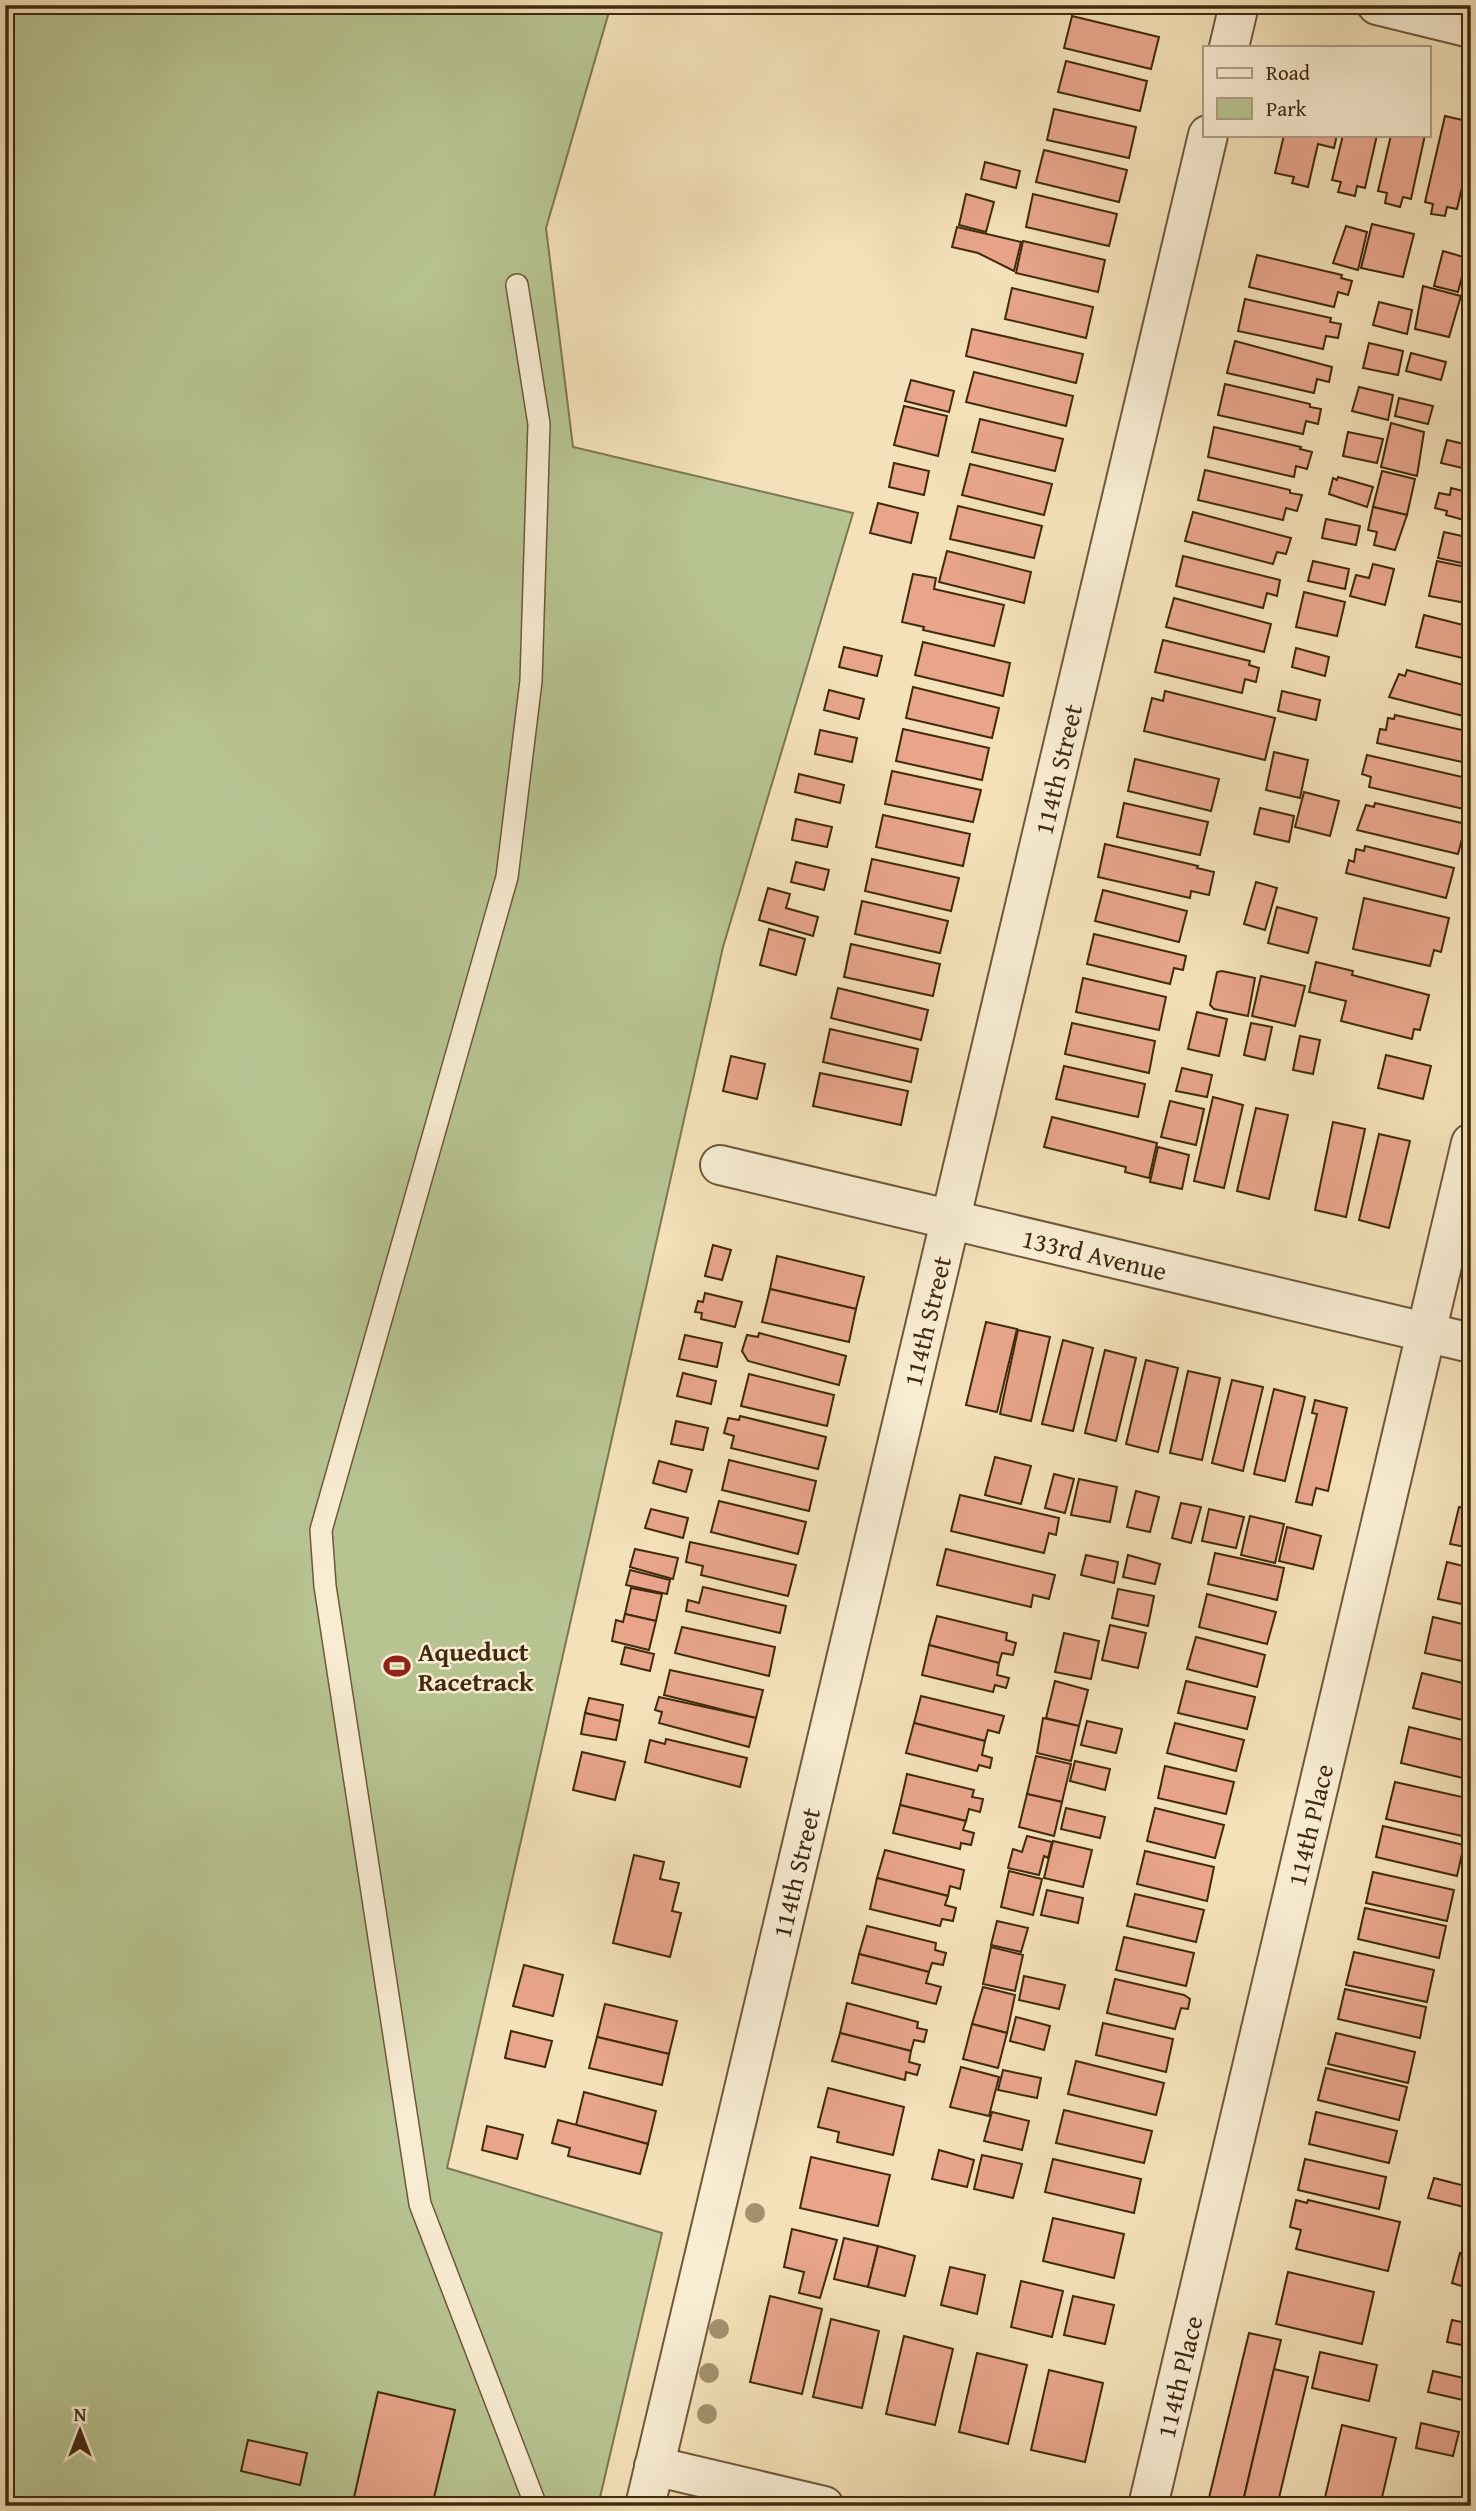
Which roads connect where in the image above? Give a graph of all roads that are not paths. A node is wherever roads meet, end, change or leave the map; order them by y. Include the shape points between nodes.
1 (1238, 5) edge
2 (1377, 5) edge
3 (1471, 27) edge
4 (1229, 46) edge
5 (1208, 136) edge
6 (517, 285) dead end
7 (1471, 1143) edge
8 (720, 1165) dead end
9 (950, 1219) junction
10 (1426, 1332) junction
11 (1471, 1343) edge
12 (654, 2466) junction
13 (536, 2506) edge
14 (645, 2506) edge
15 (824, 2506) edge
16 (1148, 2506) edge

1 - 4 street
2 - 3 street
5 - 9 street, 114th Street
6 - 13 lane via 539,424 531,681 507,877 321,1530 325,1586 420,2204
7 - 10 street, 114th Place
8 - 9 street, 133rd Avenue
9 - 10 street, 133rd Avenue
9 - 12 street, 114th Street
10 - 11 street, 133rd Avenue
10 - 16 street, 114th Place
12 - 14 street, 114th Street
12 - 15 street

